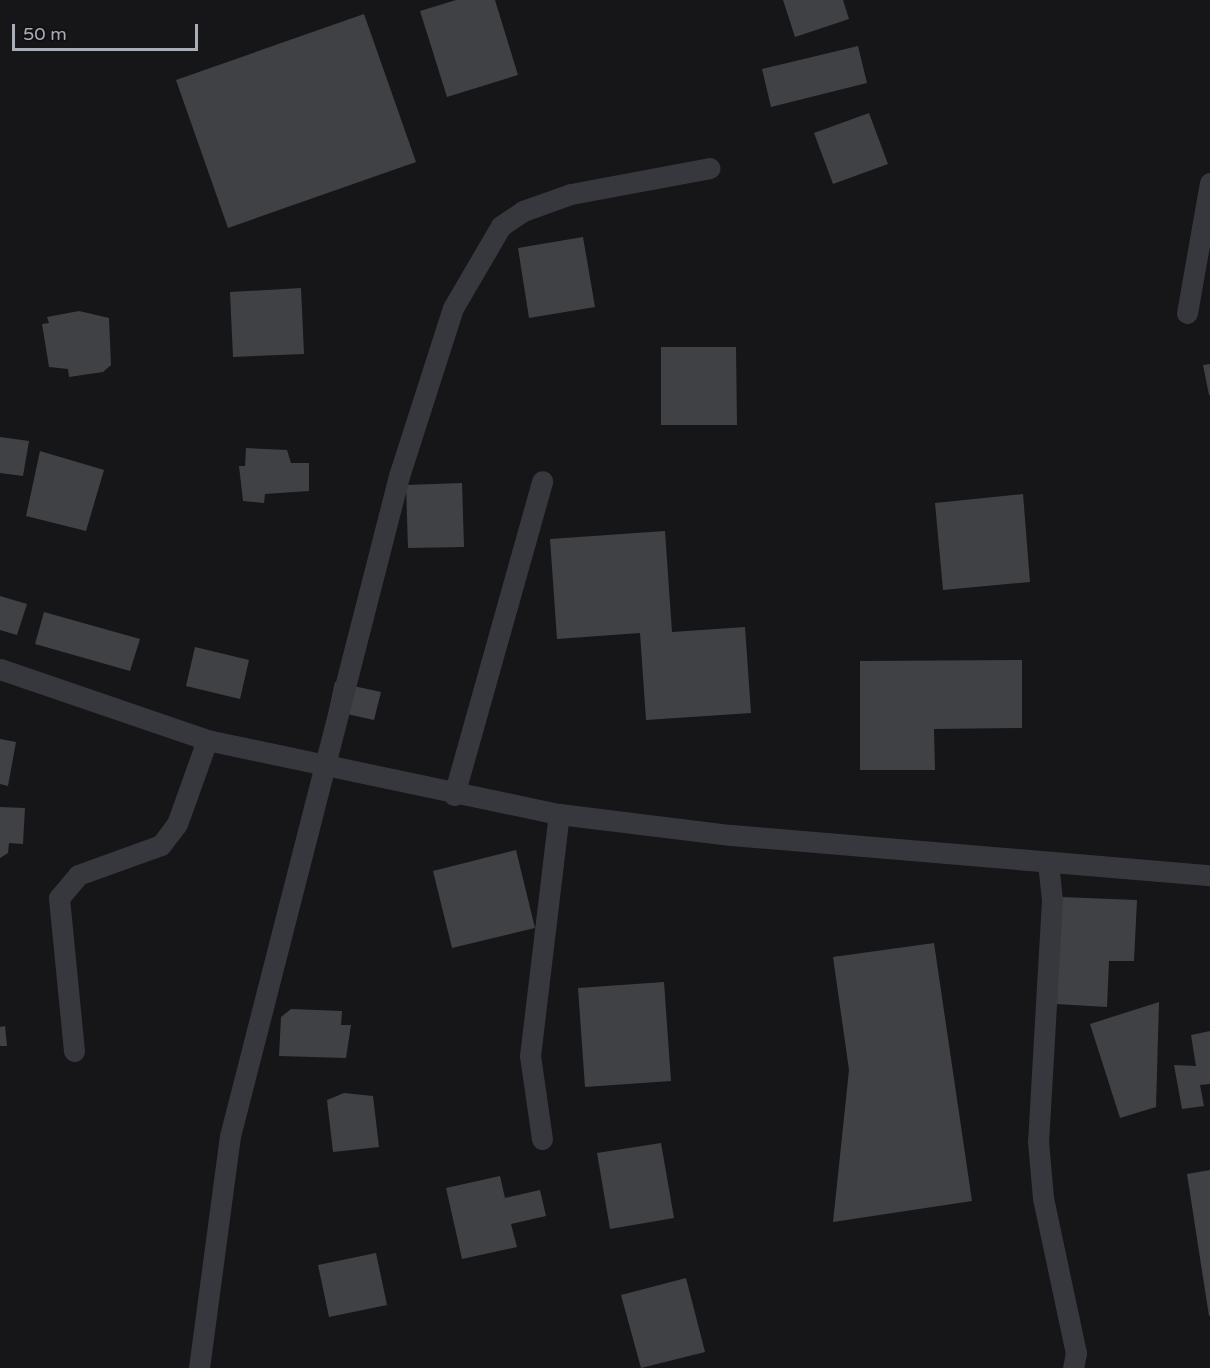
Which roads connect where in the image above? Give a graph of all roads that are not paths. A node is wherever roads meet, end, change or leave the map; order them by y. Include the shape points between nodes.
1 (710, 168) dead end
2 (1210, 183) edge
3 (1186, 313) dead end
4 (543, 481) dead end
5 (0, 669) edge
6 (207, 740) junction
7 (322, 763) junction
8 (454, 795) junction
9 (559, 814) junction
10 (1048, 862) junction
11 (1210, 875) edge
12 (74, 1051) dead end
13 (542, 1139) dead end
14 (199, 1368) edge
15 (1073, 1368) edge

1 - 7 street via 571,194 523,211 501,225 477,260 453,308 423,392
2 - 3 street
4 - 8 street
5 - 6 street
6 - 7 street
6 - 12 street via 177,824 161,845 78,875 59,898
7 - 8 street
7 - 14 street via 230,1136
8 - 9 street
9 - 10 street via 731,835
9 - 13 street via 530,1056
10 - 11 street
10 - 15 street via 1052,900 1038,1140 1043,1198 1076,1353

